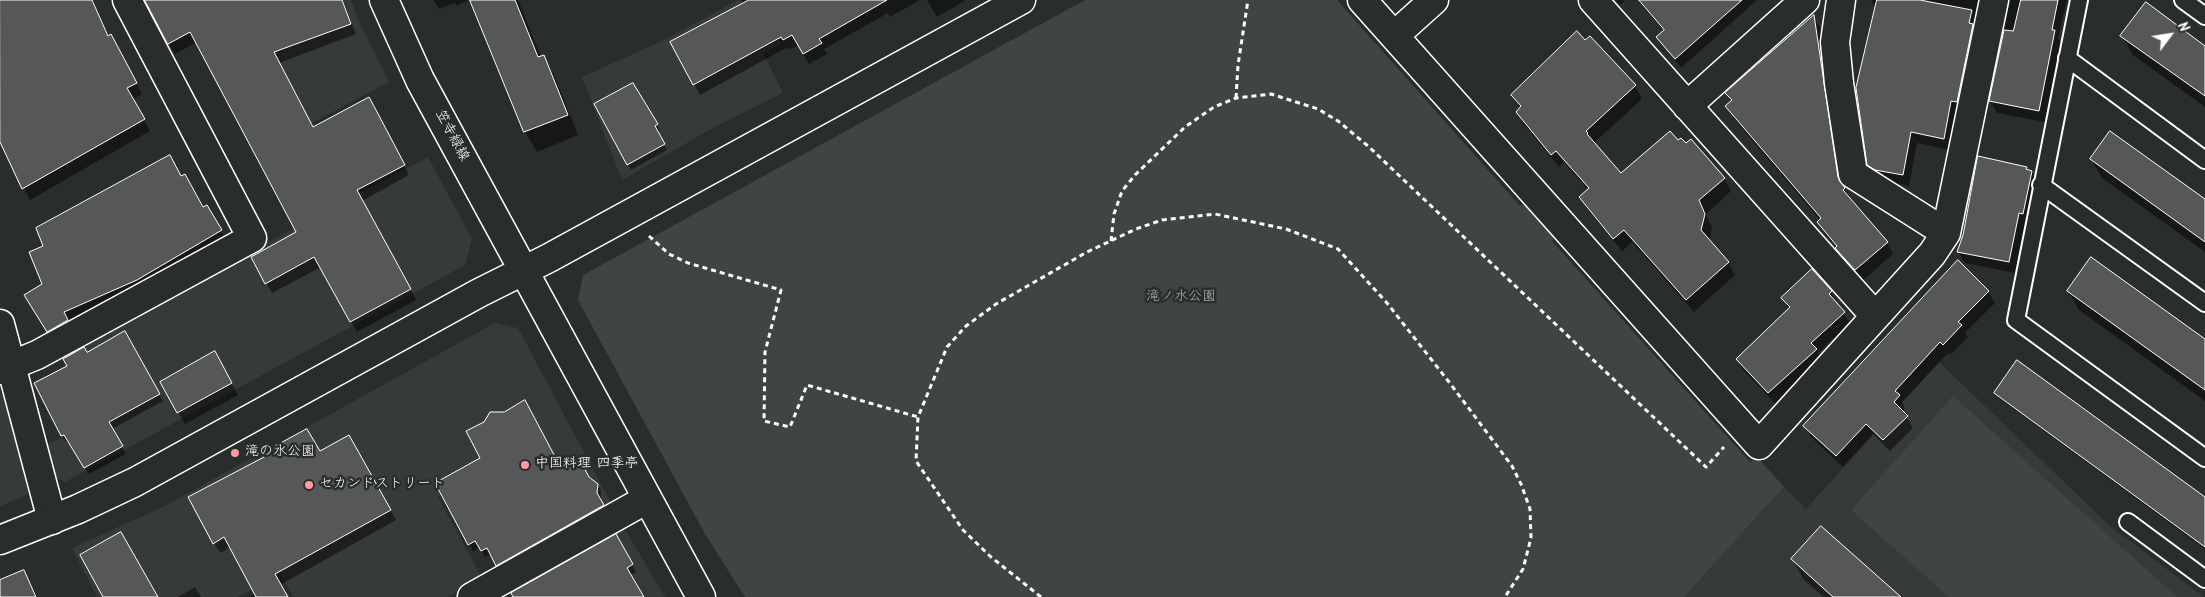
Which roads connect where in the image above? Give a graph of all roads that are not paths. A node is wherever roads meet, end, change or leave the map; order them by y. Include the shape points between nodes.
1 (127, 0) edge
2 (384, 0) edge
3 (1021, 0) edge
4 (1362, 0) edge
5 (1434, 0) edge
6 (1593, 0) edge
7 (1805, 0) edge
8 (1841, 0) edge
9 (1994, 0) edge
10 (2079, 0) edge
11 (2183, 0) edge
12 (2205, 16) edge
13 (1394, 36) junction
14 (2067, 58) junction
15 (1687, 106) junction
16 (2205, 160) edge
17 (2041, 185) junction
18 (1946, 233) junction
19 (524, 269) junction
20 (2205, 303) edge
21 (1875, 316) junction
22 (0, 324) edge
23 (5, 368) edge
24 (2205, 458) edge
25 (647, 499) junction
26 (52, 520) junction
27 (2128, 522) dead end
28 (0, 540) edge
29 (2205, 579) edge
30 (472, 597) edge
31 (701, 597) edge

1 - 23 street via 252,238 37,355
2 - 19 street, 笠寺緑線 via 420,80
3 - 19 street
4 - 13 street
5 - 13 street
6 - 15 street
7 - 15 street
8 - 18 street via 1834,42 1853,174
9 - 18 street
10 - 14 lane
11 - 12 lane
13 - 21 street via 1759,445
14 - 16 lane
14 - 17 lane
15 - 21 street
17 - 20 lane
17 - 24 lane via 2016,320
18 - 21 street via 1932,254
19 - 25 street, 笠寺緑線
19 - 26 street via 135,482
22 - 23 street
23 - 26 street
25 - 30 street
25 - 31 street, 笠寺緑線
26 - 28 street
27 - 29 lane

